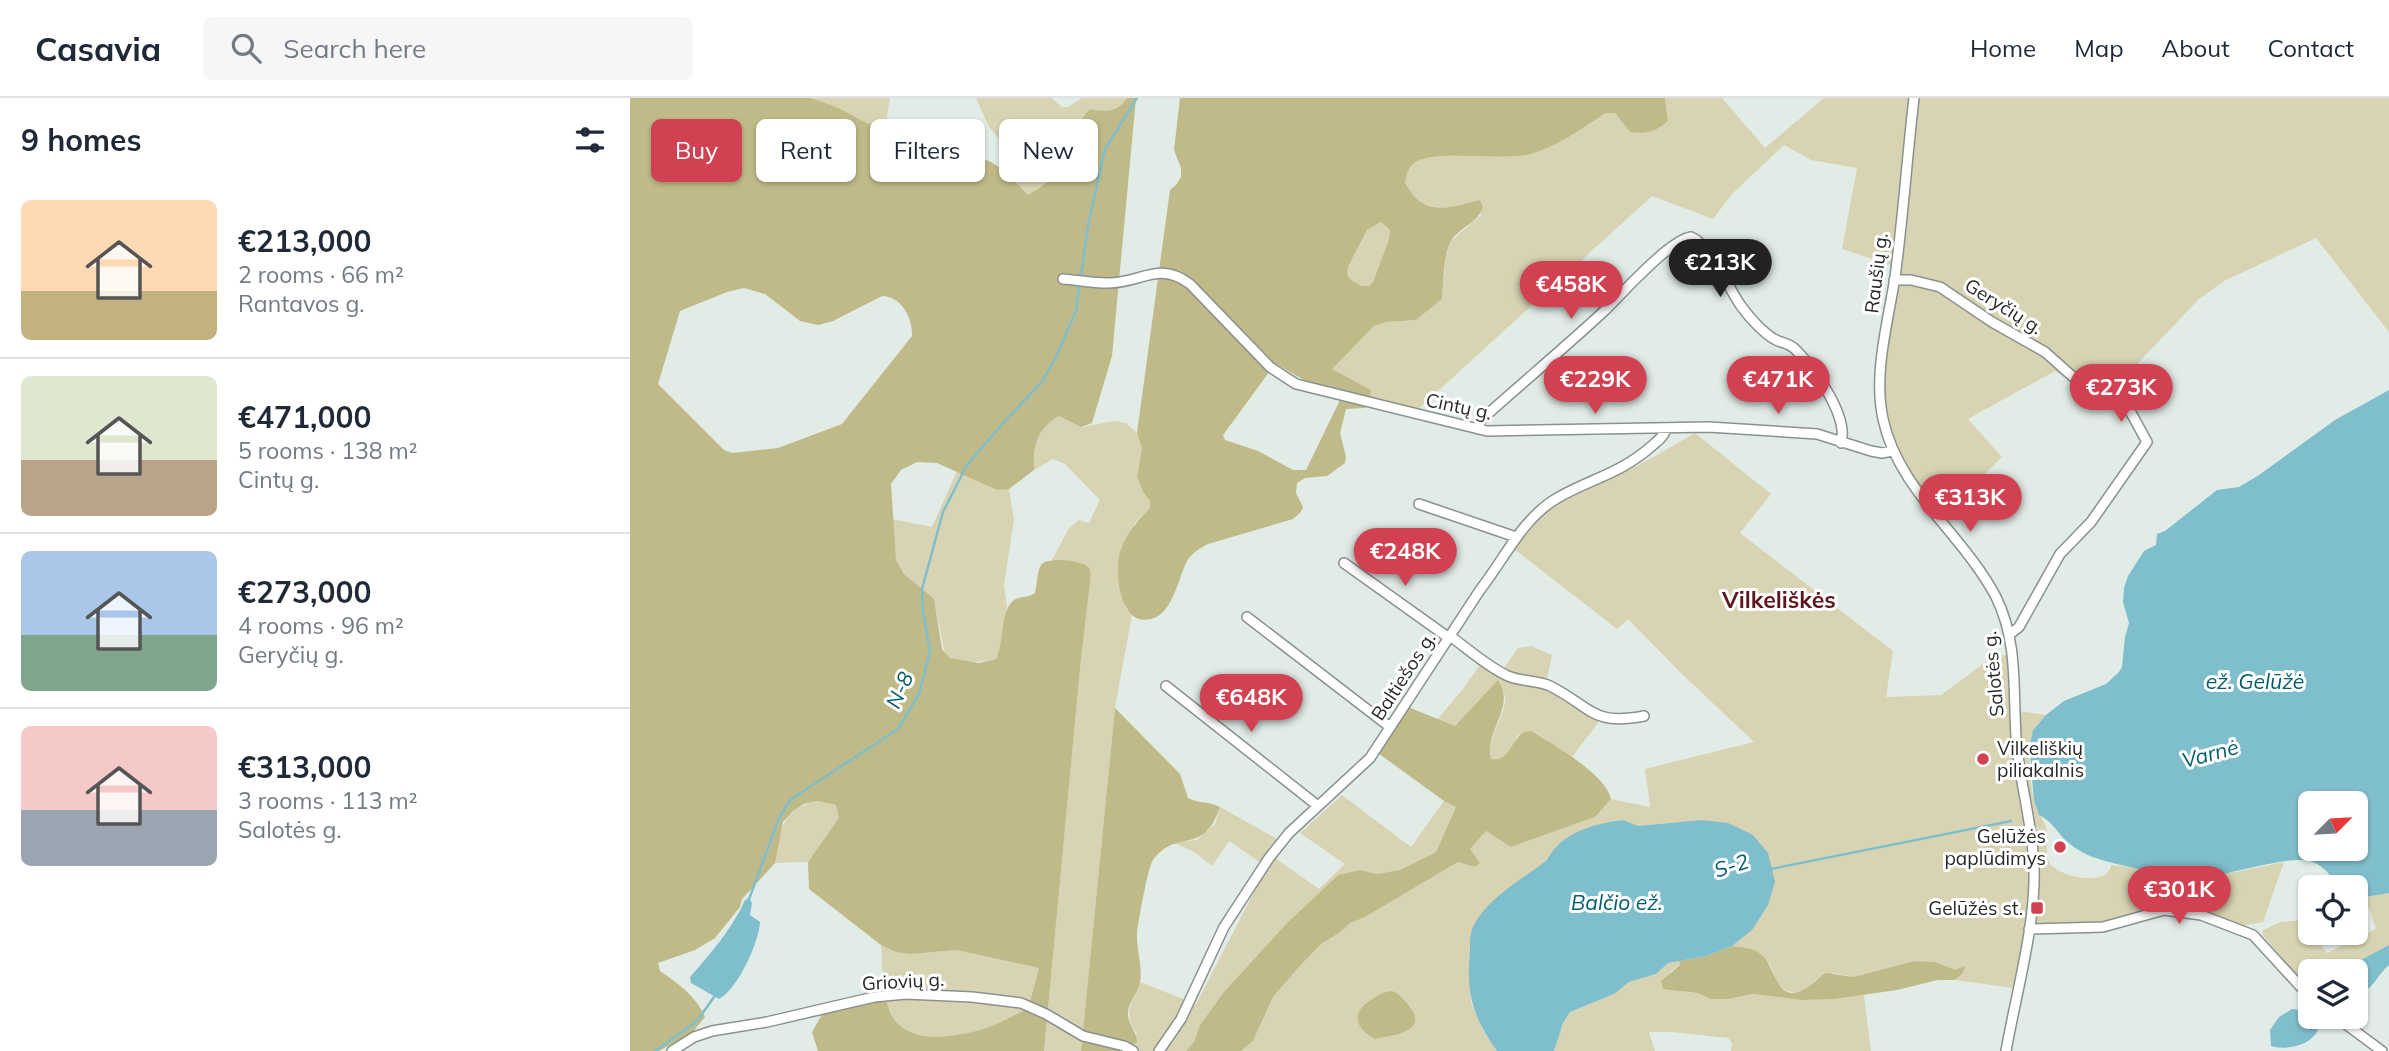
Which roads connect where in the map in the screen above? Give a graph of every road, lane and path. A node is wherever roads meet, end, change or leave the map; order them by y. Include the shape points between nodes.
1 (1914, 98) edge
2 (1063, 279) dead end
3 (1894, 280) junction
4 (1478, 429) junction
5 (1666, 429) junction
6 (1842, 443) junction
7 (1892, 451) junction
8 (1419, 504) dead end
9 (1516, 537) junction
10 (1345, 562) dead end
11 (1247, 617) dead end
12 (2010, 634) junction
13 (1449, 637) junction
14 (1167, 686) dead end
15 (1644, 716) dead end
16 (1390, 727) junction
17 (1318, 806) junction
18 (2029, 929) junction
19 (2298, 984) edge
20 (2352, 1029) edge
21 (672, 1051) edge
22 (1133, 1051) edge
23 (1159, 1051) edge
24 (2006, 1051) edge
25 (2382, 1051) edge

1 - 3 street, Raušių g.
2 - 4 street, Cintų g. via 1107,283 1166,272 1178,275 1270,367 1296,384
3 - 7 street, Raušių g. via 1880,380
3 - 12 street, Geryčių g. via 1940,287 2045,352 2072,376 2124,400 2146,438 2144,449 2091,522 2060,554 2020,627
4 - 5 street, Cintų g.
4 - 6 street via 1481,420 1638,278 1681,240 1691,237 1708,254 1741,307 1769,335 1795,349 1823,386 1841,419
5 - 6 street, Cintų g. via 1804,433
5 - 9 street, Baltiešos g. via 1633,462 1546,505
6 - 7 street, Cintų g. via 1882,453
7 - 12 street, Salotės g. via 1984,578
8 - 9 street
9 - 13 street, Baltiešos g.
10 - 13 street
11 - 16 street
12 - 18 street, Salotės g. via 2017,745 2034,869
13 - 15 street via 1505,675 1548,685 1595,714 1620,721
13 - 16 street, Baltiešos g.
14 - 17 street
16 - 17 street, Baltiešos g. via 1370,758
17 - 23 street, Baltiešos g. via 1261,869 1224,927 1181,1018
18 - 19 street via 2103,927 2164,910 2201,915 2253,934
18 - 24 street, Salotės g.
20 - 25 street
21 - 22 street, Griovių g. via 712,1031 874,997 933,994 1021,1003 1083,1035

